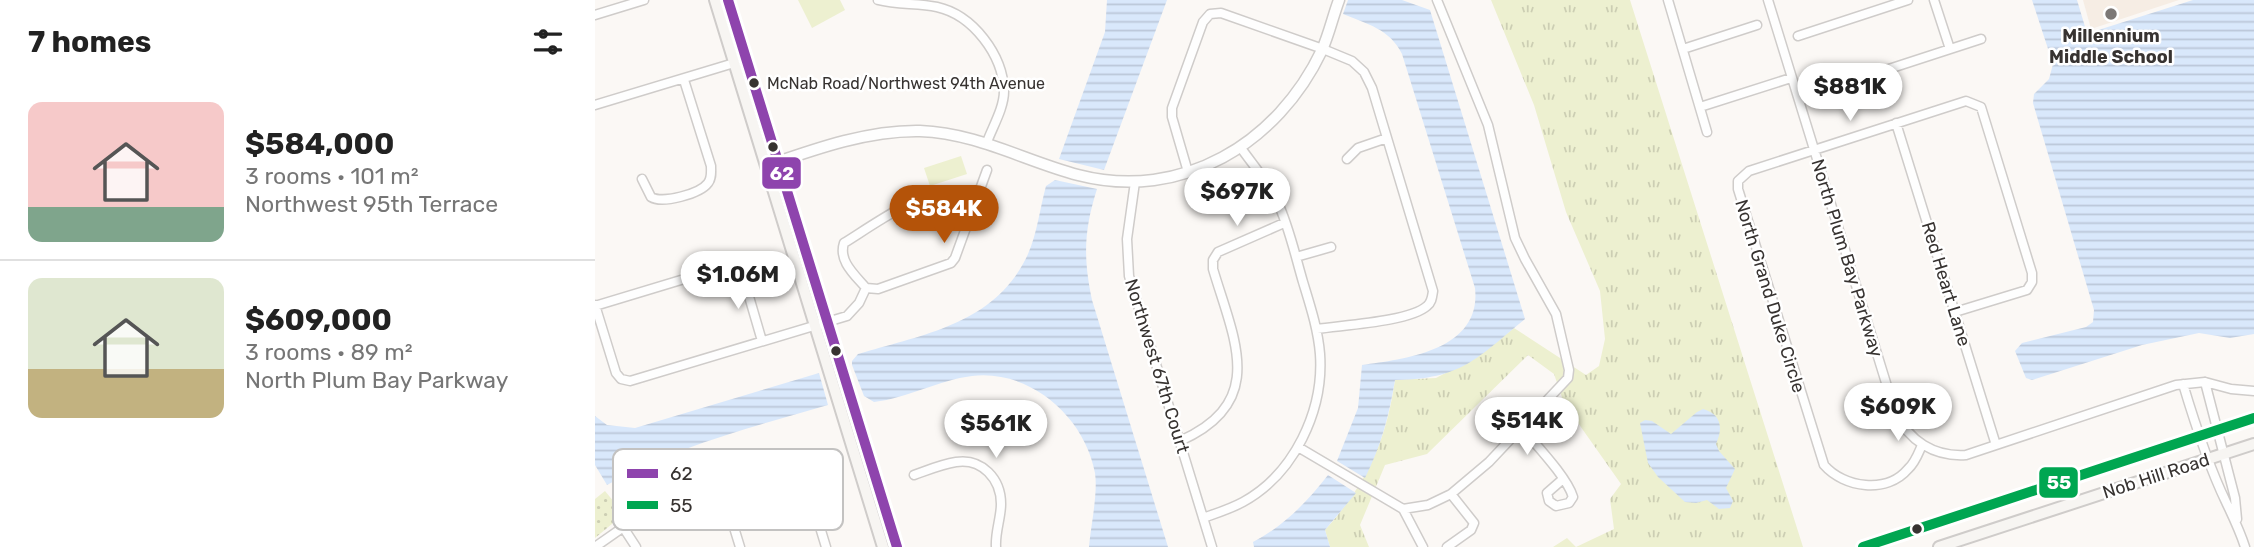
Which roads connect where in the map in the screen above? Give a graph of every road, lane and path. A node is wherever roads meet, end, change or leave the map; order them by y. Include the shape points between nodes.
1 (643, 0) edge
2 (715, 0) edge
3 (728, 0) edge
4 (878, 0) edge
5 (1339, 0) edge
6 (1437, 0) edge
7 (1668, 0) edge
8 (1768, 0) edge
9 (1908, 0) edge
10 (1934, 0) edge
11 (595, 15) edge
12 (1757, 25) dead end
13 (1798, 36) dead end
14 (1981, 39) dead end
15 (1323, 48) junction
16 (1683, 49) junction
17 (1950, 49) junction
18 (734, 63) junction
19 (1791, 78) junction
20 (684, 80) junction
21 (1815, 93) dead end
22 (595, 105) edge
23 (1700, 107) junction
24 (1896, 123) junction
25 (1707, 132) dead end
26 (1387, 138) junction
27 (987, 142) junction
28 (1241, 148) junction
29 (1813, 149) junction
30 (1347, 159) dead end
31 (778, 162) junction
32 (766, 166) junction
33 (987, 170) dead end
34 (1188, 172) junction
35 (642, 179) dead end
36 (1136, 182) junction
37 (974, 205) junction
38 (1285, 223) junction
39 (1331, 247) dead end
40 (1296, 257) junction
41 (866, 288) junction
42 (595, 306) edge
43 (1955, 312) junction
44 (828, 321) junction
45 (815, 325) junction
46 (1317, 329) junction
47 (762, 341) junction
48 (2205, 382) junction
49 (2183, 384) junction
50 (2254, 391) edge
51 (2254, 418) edge
52 (1522, 428) junction
53 (2218, 430) junction
54 (2199, 437) junction
55 (1180, 442) junction
56 (2254, 444) edge
57 (1922, 445) junction
58 (1996, 445) junction
59 (1298, 447) junction
60 (2223, 454) junction
61 (2210, 459) junction
62 (914, 475) dead end
63 (1563, 479) dead end
64 (1451, 494) junction
65 (1402, 509) junction
66 (1203, 518) junction
67 (2237, 522) junction
68 (619, 530) edge
69 (625, 530) edge
70 (735, 530) edge
71 (821, 530) edge
72 (595, 547) edge
73 (636, 547) edge
74 (740, 547) edge
75 (826, 547) edge
76 (883, 547) edge
77 (897, 547) edge
78 (996, 547) edge
79 (1212, 547) edge
80 (1423, 547) edge
81 (1447, 547) edge
82 (1863, 547) edge
83 (1939, 547) edge
84 (2245, 547) edge

1 - 11 street
2 - 18 main road
3 - 31 main road
4 - 27 street via 939,8 972,26 986,42 999,68 1004,93
5 - 15 street
6 - 52 street via 1489,125 1515,238 1561,329 1568,379
7 - 16 street
8 - 19 street, North Plum Bay Parkway
9 - 13 street
10 - 17 street
12 - 16 street
14 - 17 street
15 - 26 street via 1364,72
15 - 28 street via 1280,114
15 - 34 street via 1221,13 1210,14 1172,108
16 - 23 street
17 - 21 street
18 - 20 street
18 - 32 main road
19 - 23 street
19 - 29 street, North Plum Bay Parkway
20 - 22 street
20 - 35 street via 711,179 698,191 664,201 651,197
23 - 25 street
24 - 29 street, North Grand Duke Circle
24 - 43 street, Red Heart Lane
24 - 43 street, North Grand Duke Circle via 1966,101 1981,107 2032,282 2027,289
26 - 30 street via 1358,148
26 - 46 street via 1433,291 1431,300 1428,306 1403,317
27 - 31 street via 951,134 889,132
27 - 36 street via 1078,175
28 - 34 street
28 - 38 street via 1270,188
29 - 57 street, North Plum Bay Parkway via 1895,412
29 - 57 street, North Grand Duke Circle via 1749,171 1738,181 1738,189 1821,459 1843,481 1873,485 1902,475
31 - 32 street
31 - 44 main road
32 - 45 main road
33 - 37 street
34 - 36 street
36 - 55 street, Northwest 67th Court via 1127,239 1129,276
37 - 41 street via 951,262 878,289
37 - 41 street via 953,195 931,194 844,243 843,258
38 - 40 street
38 - 55 street via 1218,252 1213,260 1238,359 1237,382 1221,414 1198,434
39 - 40 street
40 - 46 street
41 - 44 street via 853,311
42 - 47 street via 616,373 630,381
42 - 47 street via 724,267 737,268 744,276
43 - 58 street, Red Heart Lane
44 - 45 street
44 - 77 main road
45 - 47 street
45 - 76 main road
46 - 59 street via 1319,383
48 - 49 street
48 - 50 street
48 - 53 street
49 - 54 street
49 - 58 street
51 - 53 main road, Nob Hill Road
52 - 63 street
52 - 64 street
53 - 54 main road, Nob Hill Road
53 - 60 street
54 - 61 street
54 - 82 main road, Nob Hill Road
55 - 66 street, Northwest 67th Court
56 - 60 main road, Nob Hill Road
57 - 58 street via 1956,456
59 - 65 street
59 - 66 street via 1282,468 1245,500
60 - 61 main road, Nob Hill Road
60 - 67 street
61 - 67 street
61 - 83 main road, Nob Hill Road
62 - 78 street via 969,461 992,475 1001,506
64 - 65 street via 1428,505
64 - 81 street via 1474,523
65 - 80 street
66 - 79 street, Northwest 67th Court
67 - 84 street
68 - 72 street
69 - 73 street
70 - 74 street
71 - 75 street

